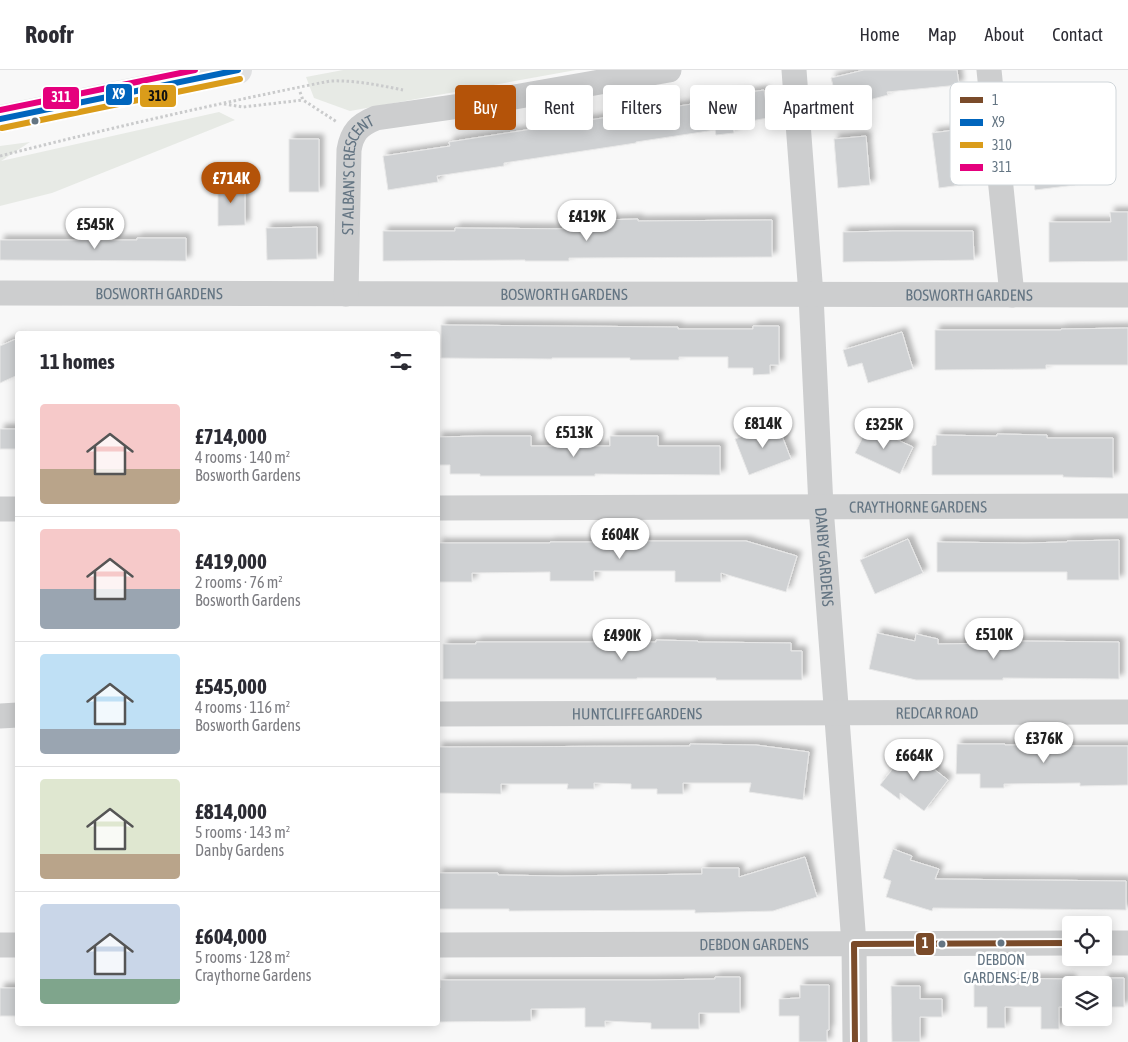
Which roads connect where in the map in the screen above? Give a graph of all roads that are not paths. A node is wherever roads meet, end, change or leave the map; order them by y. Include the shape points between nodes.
1 (238, 70) edge
2 (669, 70) edge
3 (794, 70) edge
4 (0, 119) edge
5 (1001, 185) edge
6 (0, 293) edge
7 (346, 294) junction
8 (811, 295) junction
9 (1012, 295) junction
10 (1128, 295) edge
11 (1128, 506) edge
12 (821, 507) junction
13 (440, 508) edge
14 (0, 509) edge
15 (15, 509) edge
16 (1128, 712) edge
17 (837, 713) junction
18 (440, 714) edge
19 (15, 715) edge
20 (0, 716) edge
21 (1062, 943) edge
22 (1112, 943) edge
23 (1128, 943) edge
24 (854, 944) junction
25 (0, 945) edge
26 (15, 945) edge
27 (440, 945) edge
28 (855, 1042) edge

1 - 4 highway
2 - 7 street, ST ALBAN'S CRESCENT via 367,122 354,134 349,150
3 - 8 street, DANBY GARDENS
5 - 9 street
6 - 7 street, BOSWORTH GARDENS
7 - 8 street, BOSWORTH GARDENS
8 - 9 street, BOSWORTH GARDENS
8 - 12 street, DANBY GARDENS
9 - 10 street, BOSWORTH GARDENS
11 - 12 street, CRAYTHORNE GARDENS
12 - 13 street, CRAYTHORNE GARDENS
12 - 17 street, DANBY GARDENS
14 - 15 street
16 - 17 street, REDCAR ROAD
17 - 18 street, HUNTCLIFFE GARDENS
17 - 24 street, DANBY GARDENS
19 - 20 street
21 - 24 street, DEBDON GARDENS
22 - 23 street
24 - 27 street, DEBDON GARDENS
24 - 28 street, DANBY GARDENS
25 - 26 street

